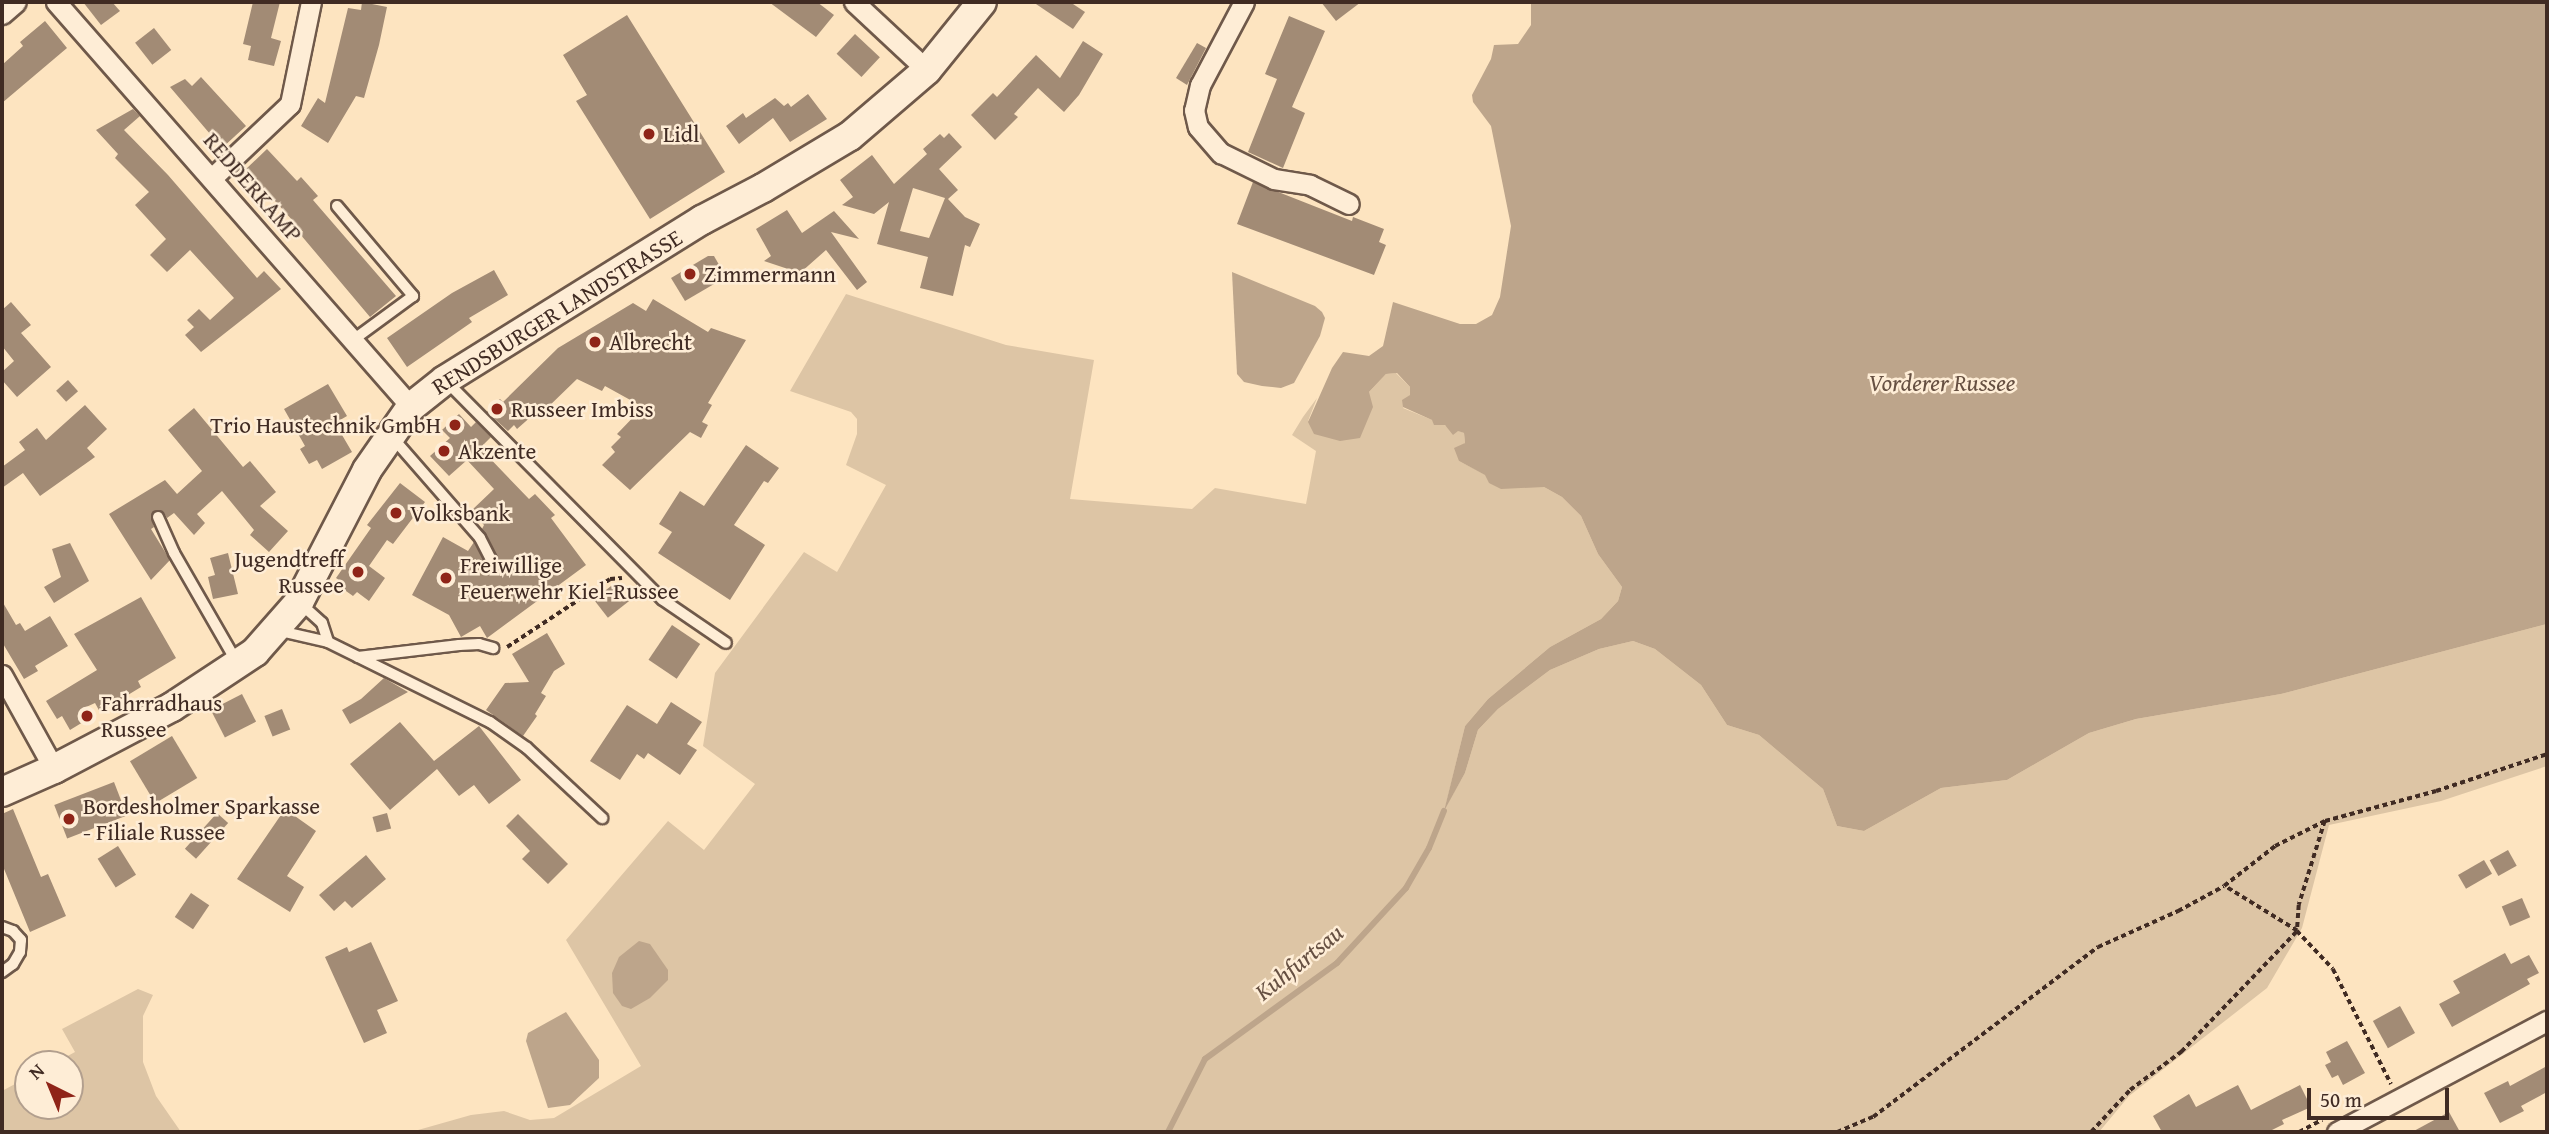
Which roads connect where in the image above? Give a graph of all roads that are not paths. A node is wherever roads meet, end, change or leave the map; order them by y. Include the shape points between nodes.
1 (16, 2) edge
2 (56, 2) edge
3 (311, 2) edge
4 (854, 2) edge
5 (982, 2) edge
6 (1244, 2) edge
7 (2, 14) edge
8 (927, 70) junction
9 (212, 177) junction
10 (1349, 204) dead end
11 (337, 206) dead end
12 (353, 340) junction
13 (445, 380) junction
14 (411, 407) junction
15 (389, 433) junction
16 (158, 517) dead end
17 (492, 562) dead end
18 (299, 602) junction
19 (276, 630) junction
20 (328, 642) junction
21 (726, 643) dead end
22 (493, 648) road end
23 (357, 657) junction
24 (238, 664) junction
25 (2, 675) edge
26 (54, 769) junction
27 (2, 792) edge
28 (602, 817) dead end
29 (2, 927) edge
30 (2, 971) edge
31 (2547, 1020) edge
32 (2337, 1132) edge

1 - 7 street
2 - 9 street, REDDERKAMP
3 - 9 street via 290,104
4 - 8 street
5 - 8 street, RENDSBURGER LANDSTRASSE
6 - 10 street via 1200,85 1194,110 1198,127 1221,153 1274,179 1310,185
8 - 13 street, RENDSBURGER LANDSTRASSE via 850,136 702,220
9 - 12 street, REDDERKAMP
11 - 12 lane via 413,296
12 - 14 street, REDDERKAMP
13 - 14 street, RENDSBURGER LANDSTRASSE
13 - 21 lane via 663,600
14 - 15 street, RENDSBURGER LANDSTRASSE
15 - 17 lane via 480,538
15 - 18 street, RENDSBURGER LANDSTRASSE
16 - 24 lane
18 - 19 street, RENDSBURGER LANDSTRASSE
18 - 20 lane via 322,623
19 - 20 lane
19 - 24 street, RENDSBURGER LANDSTRASSE
20 - 23 lane
22 - 23 lane via 458,645
23 - 28 lane via 490,722 527,748
24 - 26 street, RENDSBURGER LANDSTRASSE via 172,707
25 - 26 street
26 - 27 street, RENDSBURGER LANDSTRASSE
29 - 30 lane via 21,940 20,953
31 - 32 street

